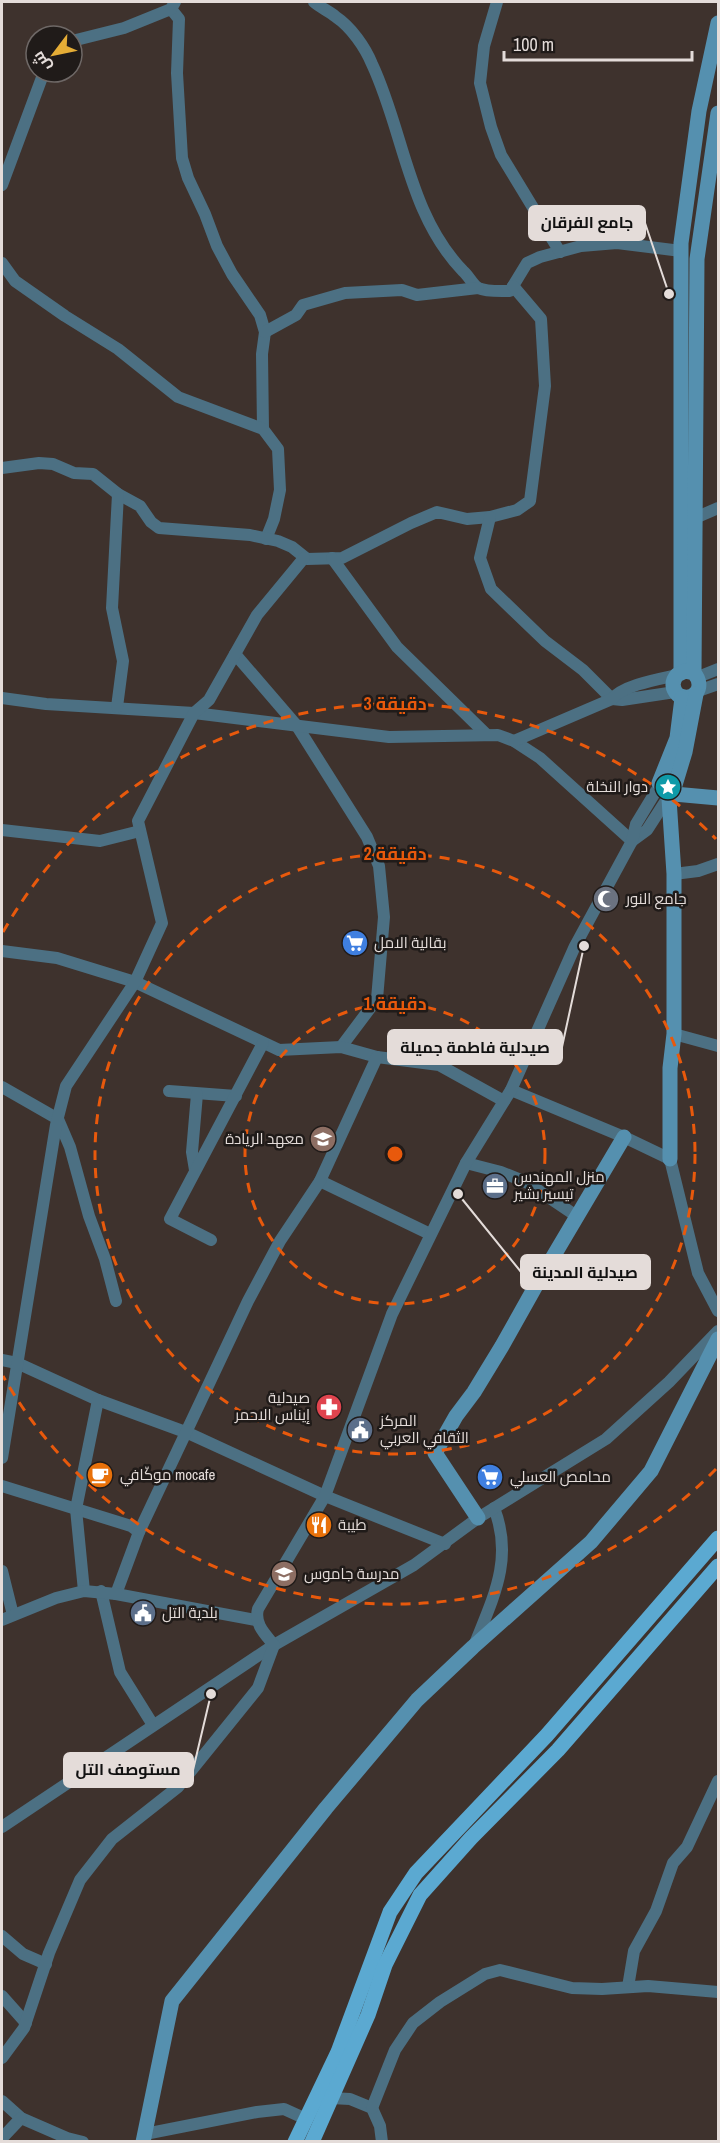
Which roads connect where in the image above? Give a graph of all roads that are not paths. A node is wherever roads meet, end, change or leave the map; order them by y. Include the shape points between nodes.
1 (314, 2) edge
2 (497, 2) edge
3 (173, 5) edge
4 (718, 23) edge
5 (84, 38) edge
6 (40, 84) edge
7 (718, 113) edge
8 (2, 185) edge
9 (681, 251) junction
10 (560, 252) junction
11 (2, 263) edge
12 (513, 286) junction
13 (478, 288) junction
14 (265, 332) junction
15 (263, 429) junction
16 (2, 468) edge
17 (118, 494) junction
18 (718, 508) edge
19 (490, 517) junction
20 (695, 518) junction
21 (266, 539) junction
22 (304, 558) junction
23 (332, 558) junction
24 (234, 654) junction
25 (718, 669) edge
26 (688, 684) junction
27 (718, 684) edge
28 (2, 698) edge
29 (612, 699) junction
30 (117, 707) junction
31 (194, 712) junction
32 (297, 726) junction
33 (486, 734) junction
34 (514, 741) junction
35 (667, 792) junction
36 (718, 798) edge
37 (2, 830) edge
38 (140, 831) junction
39 (632, 841) junction
40 (718, 864) edge
41 (674, 874) junction
42 (2, 951) edge
43 (135, 982) junction
44 (674, 1034) junction
45 (263, 1043) junction
46 (718, 1046) edge
47 (341, 1047) junction
48 (377, 1057) junction
49 (2, 1087) edge
50 (511, 1090) junction
51 (169, 1091) dead end
52 (197, 1094) junction
53 (236, 1096) junction
54 (504, 1101) junction
55 (58, 1119) junction
56 (624, 1137) junction
57 (670, 1159) junction
58 (466, 1162) junction
59 (195, 1170) junction
60 (320, 1181) junction
61 (578, 1217) junction
62 (430, 1234) junction
63 (211, 1240) dead end
64 (116, 1301) dead end
65 (718, 1311) edge
66 (718, 1331) edge
67 (718, 1339) edge
68 (2, 1360) edge
69 (17, 1363) junction
70 (98, 1400) junction
71 (188, 1433) junction
72 (2, 1458) edge
73 (2, 1486) edge
74 (325, 1496) junction
75 (494, 1508) junction
76 (76, 1509) junction
77 (478, 1518) junction
78 (140, 1532) junction
79 (718, 1538) edge
80 (445, 1544) junction
81 (718, 1566) edge
82 (2, 1571) edge
83 (84, 1591) junction
84 (101, 1591) junction
85 (116, 1594) junction
86 (7, 1617) edge
87 (256, 1620) junction
88 (274, 1645) junction
89 (473, 1647) junction
90 (153, 1725) junction
91 (718, 1781) edge
92 (2, 1827) edge
93 (2, 1936) edge
94 (46, 1964) junction
95 (628, 1987) junction
96 (718, 1992) edge
97 (2, 1996) edge
98 (26, 2023) junction
99 (2, 2058) edge
100 (331, 2098) junction
101 (2, 2101) edge
102 (372, 2108) junction
103 (21, 2118) junction
104 (306, 2119) junction
105 (2, 2138) edge
106 (144, 2138) edge
107 (82, 2142) edge
108 (295, 2142) edge
109 (312, 2142) edge
110 (382, 2142) edge

1 - 13 street via 337,17 372,63 425,214 452,260
2 - 10 street via 484,46 482,94 501,155
3 - 5 street via 124,28
3 - 14 street via 179,19 182,158 217,246 260,315
4 - 9 main road via 699,111
6 - 8 street
7 - 20 main road via 697,258
9 - 10 street via 617,243
9 - 26 main road
10 - 12 street via 527,263
11 - 15 street via 15,281 118,349 178,397
12 - 13 street via 510,291
12 - 19 street via 540,319 545,386 530,501 517,510
13 - 14 street via 417,295 402,290 345,293 303,305 296,315
14 - 15 street
15 - 21 street via 278,449 280,490
16 - 17 street via 53,464 74,473 93,474
17 - 21 street via 140,506 159,528 220,531
17 - 30 street via 112,608 123,661
18 - 20 street
19 - 23 street via 466,519 437,512 342,558
19 - 29 street via 480,558 491,589
20 - 26 main road
21 - 22 street via 292,547
22 - 23 street
22 - 24 street via 257,615
23 - 33 street via 398,647
24 - 31 street via 209,700
24 - 32 street
25 - 26 street
26 - 27 street
26 - 29 street
26 - 29 street via 628,688
26 - 35 main road via 685,752
28 - 30 street
29 - 34 street
30 - 31 street
31 - 32 street
31 - 38 street via 138,822
32 - 33 street via 389,737
32 - 47 street via 367,837 379,866 384,917 378,999
33 - 34 street
34 - 39 street via 540,758
35 - 36 main road
35 - 39 street via 636,824
35 - 41 main road
37 - 38 street via 100,841
38 - 43 street via 162,923
39 - 50 street via 575,946
40 - 41 street
41 - 44 main road
42 - 43 street via 57,958
43 - 45 street
43 - 55 street via 66,1086
44 - 46 street
44 - 57 main road
45 - 47 street via 279,1050
45 - 53 street
47 - 48 street
48 - 54 street via 439,1065
48 - 60 street
49 - 55 street
50 - 54 street
50 - 56 street
51 - 52 street
52 - 53 street
52 - 59 street via 192,1152
53 - 59 street
54 - 58 street
55 - 64 street
55 - 69 street
56 - 57 street
56 - 61 main road
57 - 65 street via 698,1273
58 - 61 street via 526,1182
58 - 62 street
59 - 63 street via 170,1219
60 - 62 street
60 - 71 street via 263,1271
61 - 77 main road via 435,1453
62 - 74 street via 392,1314
66 - 75 street via 606,1439
67 - 89 main road via 651,1471 591,1542
68 - 69 street
69 - 70 street
69 - 72 street
70 - 71 street
70 - 76 street
71 - 74 street
71 - 78 street
73 - 76 street
74 - 80 street
74 - 87 street via 258,1609
75 - 77 street
75 - 89 street via 501,1524 503,1557 498,1587
76 - 78 street
76 - 83 street
77 - 80 street
78 - 85 street
79 - 104 main road via 547,1735 416,1873 390,1912 338,2052
80 - 88 street
81 - 100 main road via 558,1750 420,1895 386,1965
82 - 86 street
83 - 84 street
83 - 86 street
84 - 85 street
84 - 90 street via 120,1672
85 - 87 street
87 - 88 street
88 - 90 street
88 - 94 street via 258,1688 178,1787 112,1839 80,1880
89 - 106 main road via 417,1700 172,2001
90 - 92 street
91 - 95 street via 687,1847 674,1863 656,1911 634,1951
93 - 94 street via 23,1954
94 - 98 street
95 - 96 street
95 - 102 street via 572,1988 500,1970 485,1974 413,2023 395,2050
97 - 98 street
98 - 99 street
100 - 102 street via 350,2099
100 - 109 main road
101 - 103 street
102 - 110 street
103 - 105 street
103 - 107 street
104 - 106 street via 284,2109 257,2112
104 - 108 main road

